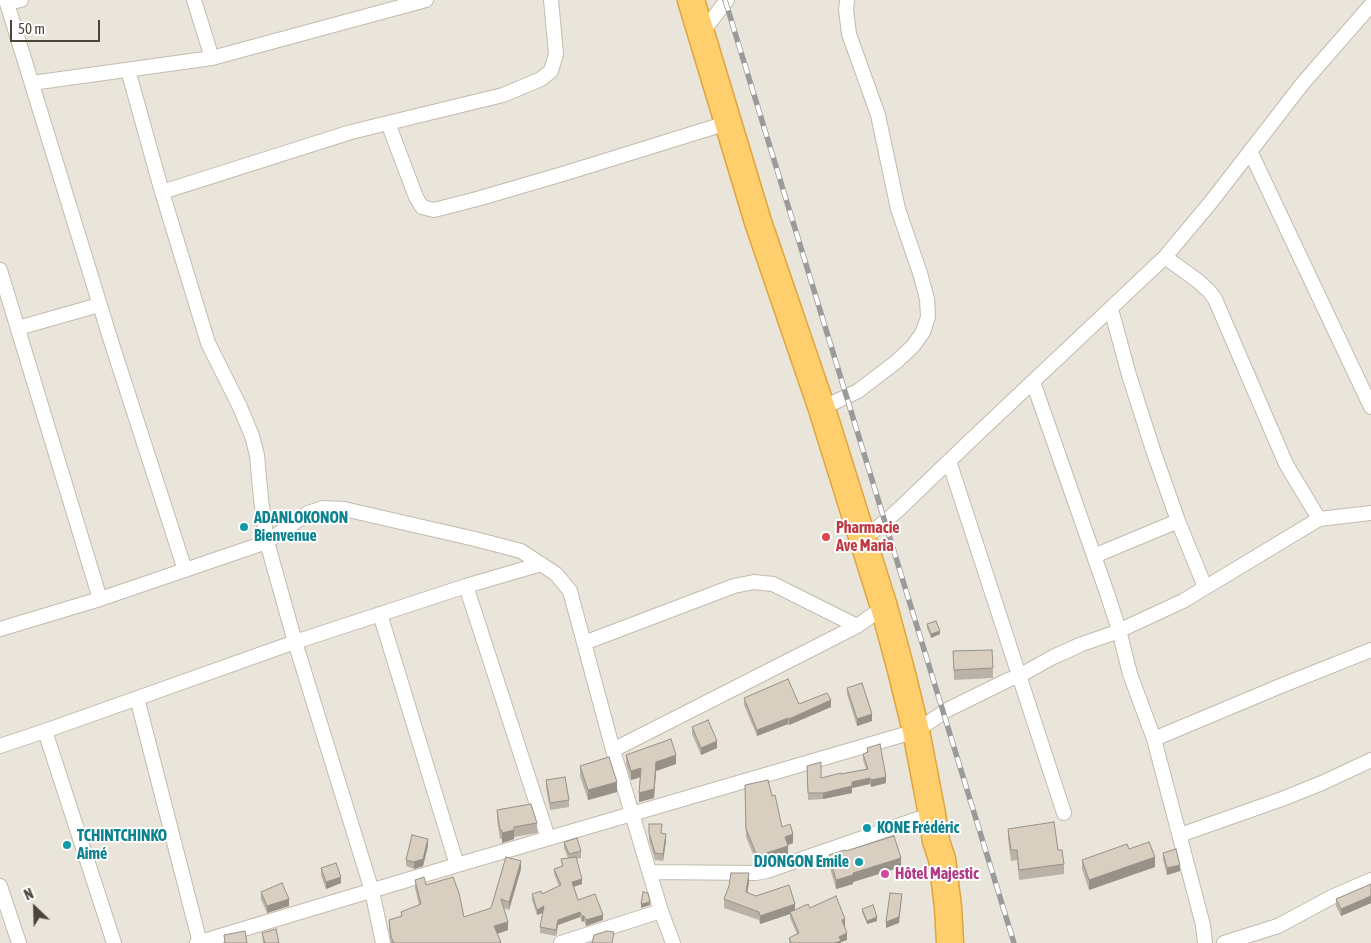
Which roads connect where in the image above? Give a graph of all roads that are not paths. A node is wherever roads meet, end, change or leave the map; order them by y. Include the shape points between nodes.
1 (194, 0) edge
2 (426, 0) edge
3 (551, 0) edge
4 (691, 0) edge
5 (727, 0) edge
6 (847, 0) edge
7 (11, 1) edge
8 (1371, 9) edge
9 (701, 34) junction
10 (212, 58) junction
11 (128, 70) junction
12 (32, 83) junction
13 (388, 123) junction
14 (727, 123) junction
15 (1250, 151) junction
16 (162, 192) junction
17 (1165, 257) junction
18 (0, 270) edge
19 (99, 305) junction
20 (1111, 309) junction
21 (18, 328) junction
22 (1032, 382) junction
23 (821, 406) junction
24 (1371, 407) edge
25 (949, 461) junction
26 (1371, 513) edge
27 (1319, 519) junction
28 (1178, 521) junction
29 (863, 540) junction
30 (267, 542) junction
31 (1094, 556) junction
32 (541, 564) junction
33 (185, 570) junction
34 (466, 586) junction
35 (1205, 588) junction
36 (100, 599) junction
37 (884, 608) junction
38 (380, 614) junction
39 (857, 626) junction
40 (0, 630) edge
41 (1119, 630) junction
42 (295, 642) junction
43 (584, 643) junction
44 (1371, 650) edge
45 (1019, 676) junction
46 (137, 698) junction
47 (45, 731) junction
48 (916, 731) junction
49 (1154, 739) junction
50 (0, 746) edge
51 (613, 750) junction
52 (1371, 760) edge
53 (1064, 813) dead end
54 (632, 814) junction
55 (932, 814) junction
56 (1180, 835) junction
57 (548, 838) junction
58 (936, 841) junction
59 (456, 865) junction
60 (650, 872) junction
61 (1371, 880) edge
62 (0, 886) edge
63 (372, 891) junction
64 (661, 911) junction
65 (19, 943) edge
66 (114, 943) edge
67 (199, 943) edge
68 (383, 943) edge
69 (561, 943) edge
70 (673, 943) edge
71 (933, 943) edge
72 (950, 943) edge
73 (1205, 943) edge
74 (1224, 943) edge

1 - 10 street
2 - 10 street
3 - 13 street via 556,54 551,71 541,79 502,95
4 - 9 highway
5 - 9 street
6 - 23 street via 849,34 878,115 898,209 927,299 928,317 923,332 896,362 858,391
7 - 12 street
8 - 15 street via 1303,83
9 - 14 highway
10 - 11 street
11 - 12 street
11 - 16 street
12 - 19 street
13 - 14 street via 416,197 422,207 434,210
13 - 16 street
14 - 23 highway
15 - 17 street
15 - 24 street
16 - 30 street via 208,343 252,436
17 - 20 street
17 - 27 street via 1198,281 1215,299 1286,464
18 - 21 street
19 - 21 street
19 - 33 street
20 - 22 street
20 - 28 street
21 - 36 street
22 - 25 street
22 - 31 street
23 - 29 highway
25 - 29 street
25 - 45 street
26 - 27 street
27 - 35 street
28 - 31 street
28 - 35 street
29 - 37 highway
30 - 32 street via 308,513 323,508 344,509 521,551
30 - 33 street
30 - 42 street
31 - 41 street
32 - 34 street
32 - 43 street via 556,574 570,591
33 - 36 street
34 - 38 street
34 - 57 street
35 - 41 street
36 - 40 street
37 - 39 street
37 - 48 highway
38 - 42 street
38 - 59 street
39 - 43 street via 773,584 754,582 734,586
39 - 51 street
41 - 45 street via 1053,656
41 - 49 street via 1130,674
42 - 46 street
42 - 63 street
43 - 51 street
44 - 49 street
45 - 48 street via 947,710
45 - 53 street
46 - 47 street
46 - 67 street
47 - 50 street
47 - 66 street
48 - 54 street
48 - 55 highway
49 - 56 street
51 - 54 street
52 - 56 street via 1282,799
54 - 57 street
54 - 60 street
55 - 58 highway
55 - 60 street via 767,871
56 - 73 street
57 - 59 street
58 - 71 highway
58 - 72 highway via 942,859
59 - 63 street
60 - 64 street
61 - 74 street via 1278,926
62 - 65 street
63 - 67 street
63 - 68 street
64 - 69 street
64 - 70 street

